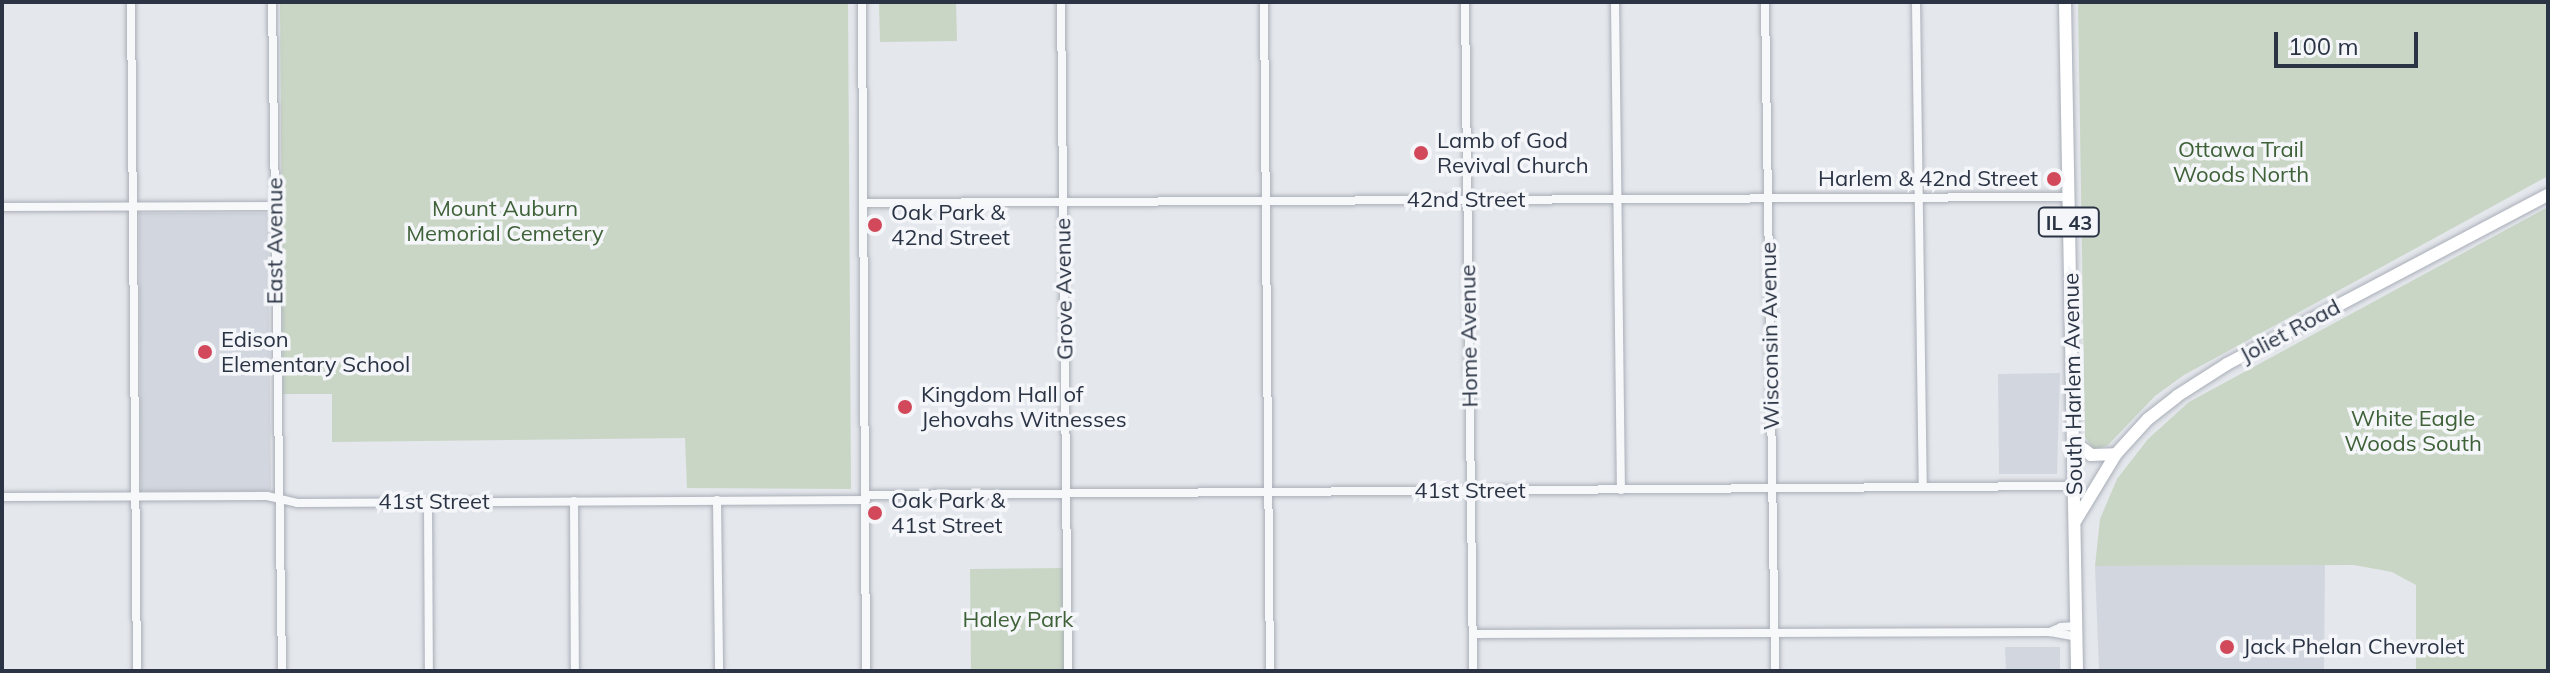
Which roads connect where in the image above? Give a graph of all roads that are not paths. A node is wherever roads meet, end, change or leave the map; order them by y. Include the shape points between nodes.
1 (131, 2) edge
2 (272, 2) edge
3 (862, 2) edge
4 (1061, 2) edge
5 (1264, 2) edge
6 (1465, 2) edge
7 (1615, 2) edge
8 (1765, 2) edge
9 (1916, 2) edge
10 (2065, 2) edge
11 (2548, 195) edge
12 (2068, 197) junction
13 (1768, 198) junction
14 (1919, 198) junction
15 (1617, 199) junction
16 (1467, 200) junction
17 (1266, 201) junction
18 (1063, 202) junction
19 (863, 203) junction
20 (133, 206) junction
21 (274, 206) junction
22 (2, 207) edge
23 (2074, 442) junction
24 (2116, 454) junction
25 (2075, 486) junction
26 (1923, 487) junction
27 (1773, 489) junction
28 (1621, 490) junction
29 (1471, 491) junction
30 (1268, 492) junction
31 (1066, 494) junction
32 (2, 497) edge
33 (135, 497) junction
34 (866, 497) junction
35 (278, 499) junction
36 (717, 500) junction
37 (574, 501) junction
38 (428, 502) junction
39 (2076, 520) junction
40 (2076, 632) junction
41 (1473, 634) junction
42 (1774, 634) junction
43 (137, 671) edge
44 (282, 671) edge
45 (429, 671) edge
46 (575, 671) edge
47 (719, 671) edge
48 (866, 671) edge
49 (1068, 671) edge
50 (1270, 671) edge
51 (1473, 671) edge
52 (1775, 671) edge
53 (2077, 671) edge

1 - 20 street
2 - 21 street, East Avenue
3 - 19 street
4 - 18 street, Grove Avenue
5 - 17 street
6 - 16 street, Home Avenue
7 - 15 street
8 - 13 street, Wisconsin Avenue
9 - 14 street
10 - 12 main road, South Harlem Avenue / IL 43
11 - 24 main road, Joliet Road via 2227,364 2148,419
12 - 14 street, 42nd Street
12 - 23 main road, South Harlem Avenue / IL 43
13 - 14 street, 42nd Street
13 - 15 street, 42nd Street
13 - 27 street, Wisconsin Avenue
14 - 26 street
15 - 16 street, 42nd Street
15 - 28 street
16 - 17 street, 42nd Street
16 - 29 street, Home Avenue
17 - 18 street, 42nd Street
17 - 30 street
18 - 19 street, 42nd Street
18 - 31 street, Grove Avenue
19 - 34 street
20 - 21 street
20 - 22 street
20 - 33 street
21 - 35 street, East Avenue
23 - 24 main road via 2091,455
23 - 25 main road, South Harlem Avenue / IL 43
24 - 39 main road, Joliet Road
25 - 26 street, 41st Street
25 - 39 main road, South Harlem Avenue / IL 43
26 - 27 street, 41st Street
27 - 28 street, 41st Street
27 - 42 street, Wisconsin Avenue
28 - 29 street, 41st Street
29 - 30 street, 41st Street
29 - 41 street, Home Avenue
30 - 31 street, 41st Street
30 - 50 street
31 - 34 street, 41st Street
31 - 49 street, Grove Avenue
32 - 33 street, 41st Street
33 - 35 street, 41st Street
33 - 43 street
34 - 36 street, 41st Street
34 - 48 street
35 - 38 street, 41st Street
35 - 44 street, East Avenue
36 - 37 street, 41st Street
36 - 47 street
37 - 38 street, 41st Street
37 - 46 street
38 - 45 street
39 - 40 main road, South Harlem Avenue / IL 43
40 - 42 street via 2061,627 2050,632
40 - 53 main road, South Harlem Avenue / IL 43
41 - 42 street
41 - 51 street, Home Avenue
42 - 52 street, Wisconsin Avenue

